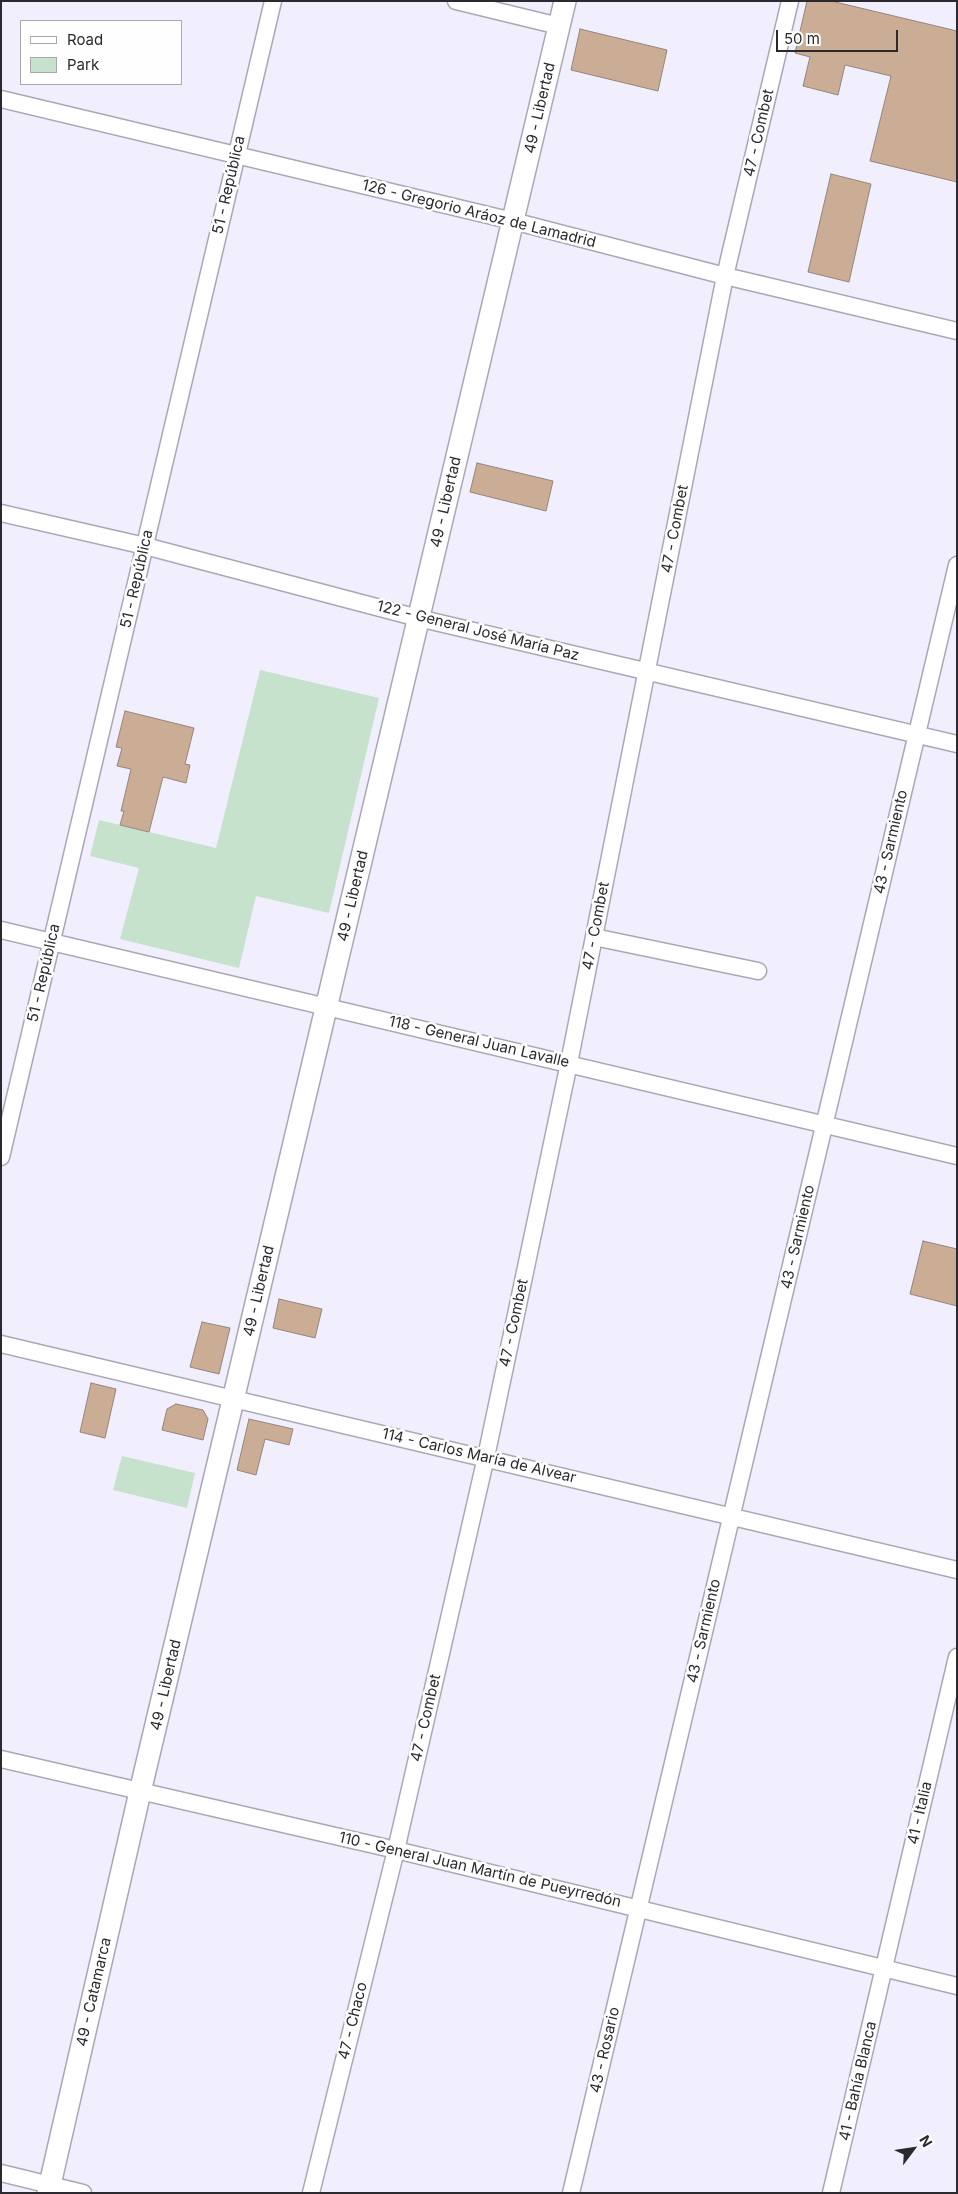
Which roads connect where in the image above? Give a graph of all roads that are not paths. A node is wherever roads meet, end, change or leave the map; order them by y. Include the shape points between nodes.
1 (274, 1) edge
2 (456, 1) edge
3 (565, 1) edge
4 (790, 1) edge
5 (559, 26) junction
6 (1, 99) edge
7 (236, 155) junction
8 (513, 221) junction
9 (725, 276) junction
10 (957, 331) edge
11 (1, 513) edge
12 (145, 546) junction
13 (957, 565) edge
14 (418, 618) junction
15 (647, 671) junction
16 (916, 735) junction
17 (957, 744) edge
18 (1, 930) edge
19 (594, 937) junction
20 (52, 942) junction
21 (758, 971) dead end
22 (327, 1006) junction
23 (570, 1063) junction
24 (824, 1124) junction
25 (957, 1156) edge
26 (1, 1157) edge
27 (1, 1344) edge
28 (234, 1398) junction
29 (486, 1457) junction
30 (732, 1516) junction
31 (957, 1570) edge
32 (957, 1657) edge
33 (1, 1759) edge
34 (140, 1792) junction
35 (396, 1850) junction
36 (638, 1908) junction
37 (884, 1969) junction
38 (957, 1986) edge
39 (1, 2173) edge
40 (49, 2189) edge
41 (83, 2193) edge
42 (311, 2193) edge
43 (571, 2193) edge
44 (832, 2193) edge

1 - 7 street, 51 - República
2 - 5 street
3 - 5 street, 49 - Libertad
4 - 9 street, 47 - Combet
5 - 8 street, 49 - Libertad
6 - 7 street, 126 - Gregorio Aráoz de Lamadrid
7 - 8 street, 126 - Gregorio Aráoz de Lamadrid
7 - 12 street, 51 - República
8 - 9 street, 126 - Gregorio Aráoz de Lamadrid
8 - 14 street, 49 - Libertad
9 - 10 street, 126 - Gregorio Aráoz de Lamadrid
9 - 15 street, 47 - Combet
11 - 12 street, 122 - General José María Paz
12 - 14 street, 122 - General José María Paz
12 - 20 street, 51 - República
13 - 16 street, 43 - Sarmiento
14 - 15 street, 122 - General José María Paz
14 - 22 street, 49 - Libertad
15 - 16 street, 122 - General José María Paz
15 - 19 street, 47 - Combet
16 - 17 street, 122 - General José María Paz
16 - 24 street, 43 - Sarmiento
18 - 20 street, 118 - General Juan Lavalle
19 - 21 street
19 - 23 street, 47 - Combet
20 - 22 street, 118 - General Juan Lavalle
20 - 26 street, 51 - República
22 - 23 street, 118 - General Juan Lavalle
22 - 28 street, 49 - Libertad
23 - 24 street, 118 - General Juan Lavalle
23 - 29 street, 47 - Combet
24 - 25 street, 118 - General Juan Lavalle
24 - 30 street, 43 - Sarmiento
27 - 28 street, 114 - Carlos María de Alvear
28 - 29 street, 114 - Carlos María de Alvear
28 - 34 street, 49 - Libertad
29 - 30 street, 114 - Carlos María de Alvear
29 - 35 street, 47 - Combet
30 - 31 street, 114 - Carlos María de Alvear
30 - 36 street, 43 - Sarmiento
32 - 37 street, 41 - Italia
33 - 34 street, 110 - General Juan Martín de Pueyrredón
34 - 35 street, 110 - General Juan Martín de Pueyrredón
34 - 40 street, 49 - Catamarca
35 - 36 street, 110 - General Juan Martín de Pueyrredón
35 - 42 street, 47 - Chaco
36 - 37 street, 110 - General Juan Martín de Pueyrredón
36 - 43 street, 43 - Rosario
37 - 38 street, 110 - General Juan Martín de Pueyrredón
37 - 44 street, 41 - Bahía Blanca
39 - 40 street
40 - 41 street

